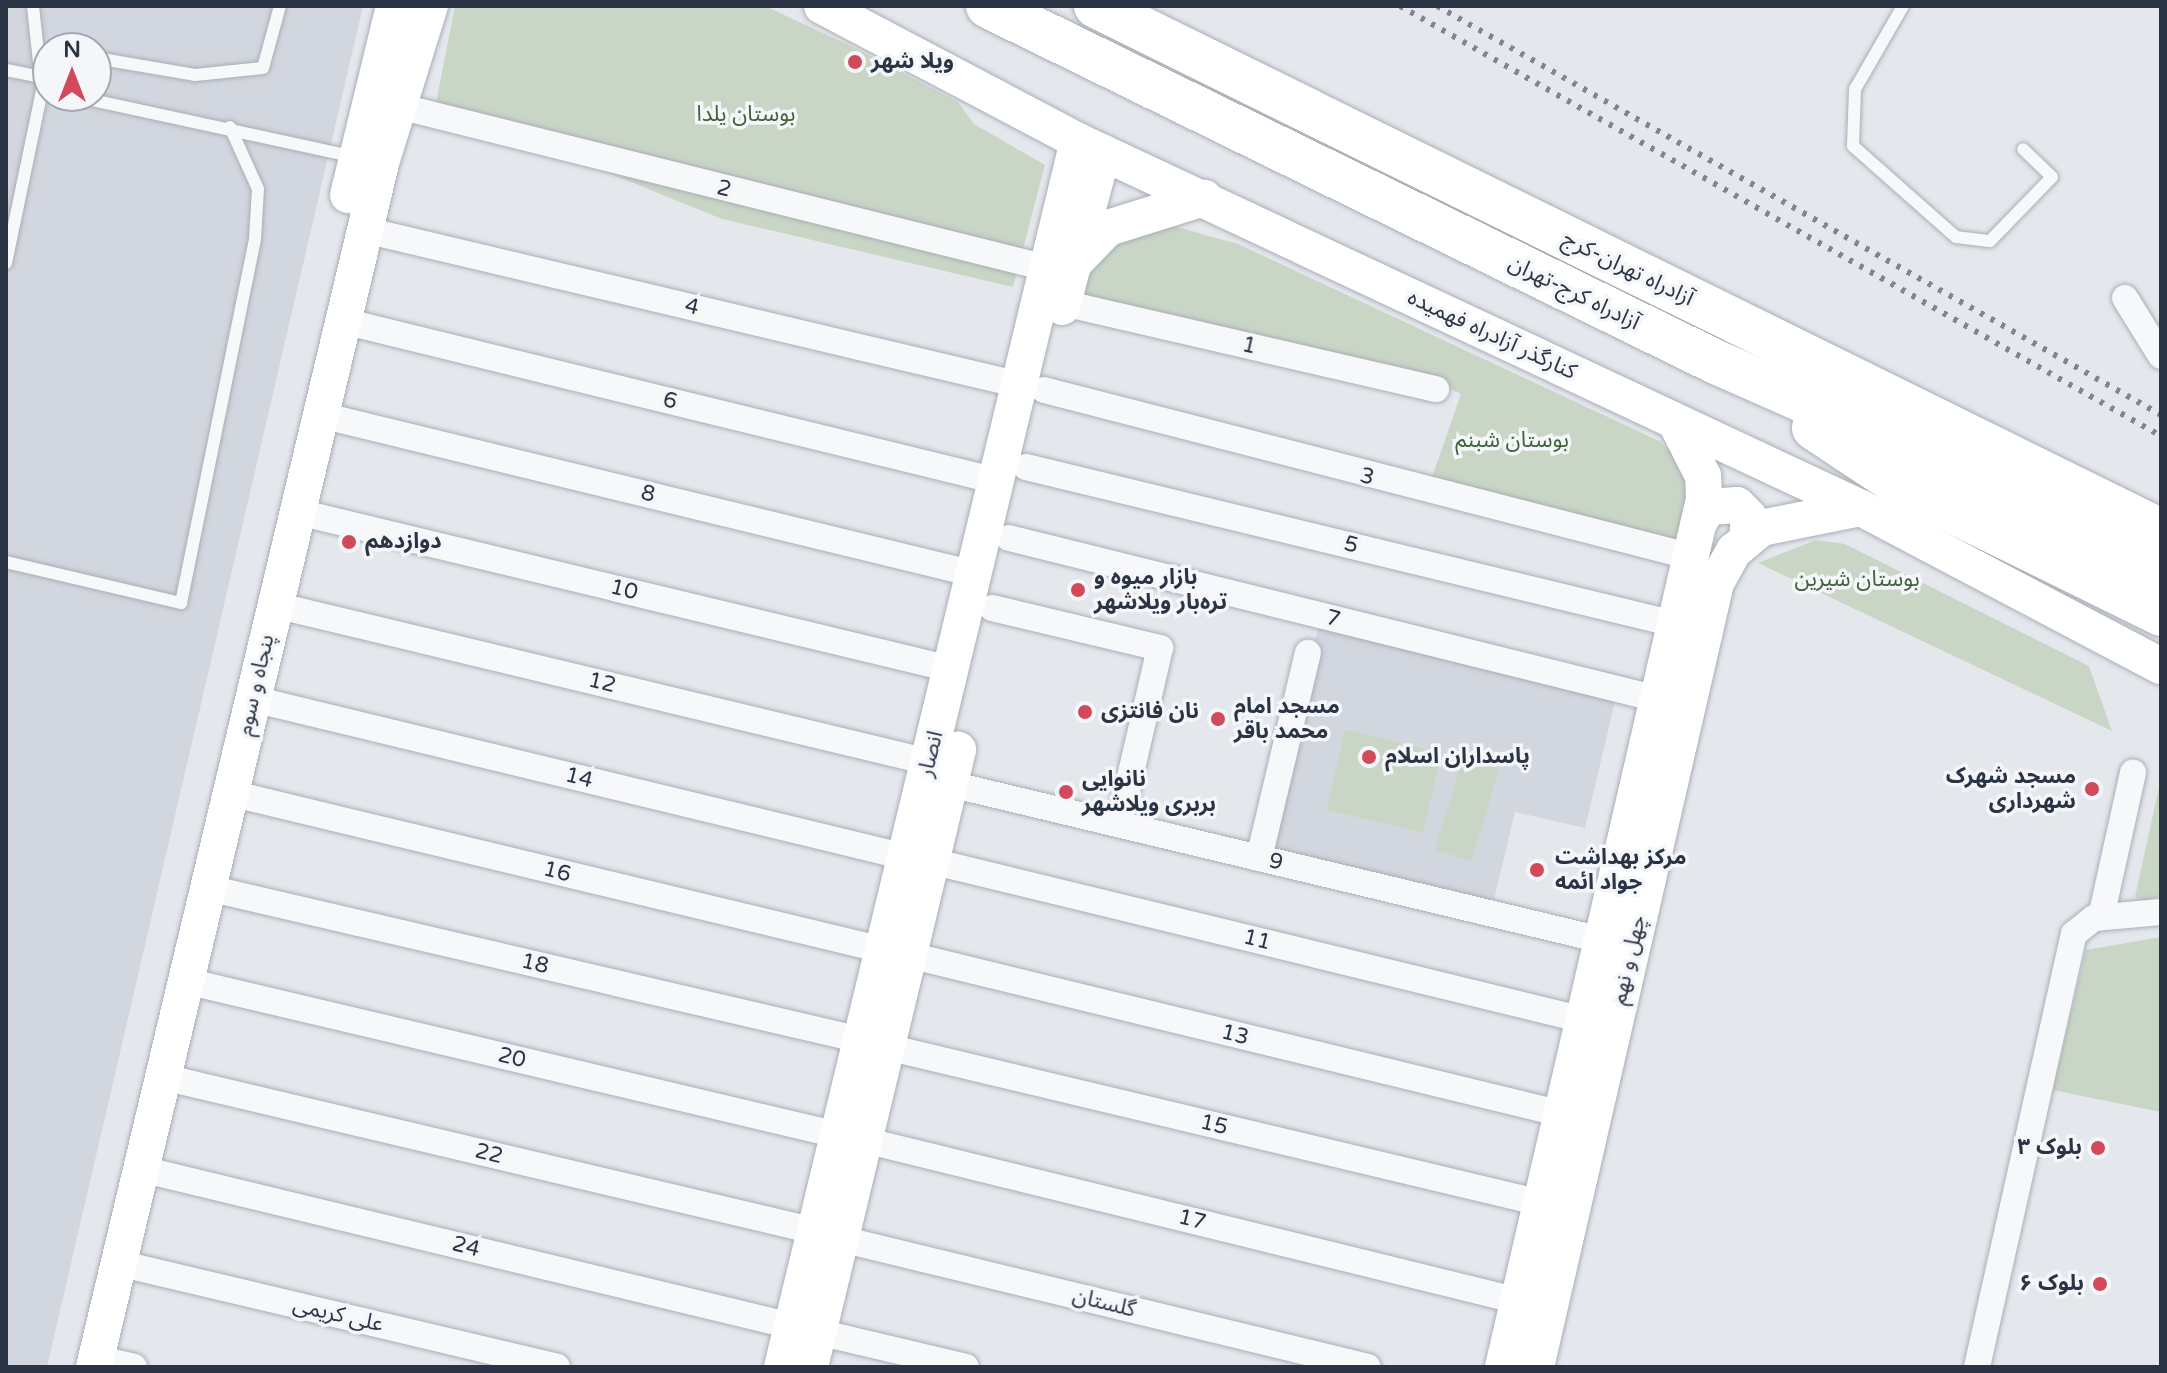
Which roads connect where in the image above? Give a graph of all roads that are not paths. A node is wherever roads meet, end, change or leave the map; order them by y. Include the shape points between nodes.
1 (33, 6) edge
2 (273, 6) edge
3 (280, 6) edge
4 (394, 6) edge
5 (430, 6) edge
6 (822, 6) edge
7 (988, 6) edge
8 (1096, 6) edge
9 (1903, 6) edge
10 (40, 32) edge
11 (273, 35) junction
12 (112, 61) edge
13 (6, 70) edge
14 (32, 81) edge
15 (112, 104) edge
16 (402, 107) junction
17 (38, 112) edge
18 (230, 127) junction
19 (1090, 146) junction
20 (2023, 149) dead end
21 (369, 160) junction
22 (1204, 198) junction
23 (365, 230) junction
24 (6, 263) edge
25 (1060, 266) junction
26 (2125, 298) dead end
27 (1063, 303) junction
28 (343, 321) junction
29 (2161, 356) edge
30 (1716, 362) junction
31 (1032, 388) junction
32 (1436, 389) dead end
33 (321, 415) junction
34 (1676, 423) junction
35 (1011, 474) junction
36 (1861, 508) junction
37 (298, 512) junction
38 (2161, 531) edge
39 (1009, 538) junction
40 (1747, 539) junction
41 (1695, 541) junction
42 (6, 562) edge
43 (974, 574) junction
44 (2161, 576) edge
45 (275, 605) junction
46 (992, 608) junction
47 (2161, 614) edge
48 (1675, 624) junction
49 (1308, 653) dead end
50 (2161, 666) edge
51 (951, 669) junction
52 (253, 699) junction
53 (1658, 699) junction
54 (939, 773) junction
55 (2133, 773) dead end
56 (230, 793) junction
57 (1119, 824) junction
58 (1259, 858) junction
59 (919, 859) junction
60 (208, 888) junction
61 (2161, 912) edge
62 (2101, 917) junction
63 (1602, 940) junction
64 (896, 953) junction
65 (186, 981) junction
66 (1584, 1020) junction
67 (874, 1044) junction
68 (163, 1077) junction
69 (1562, 1114) junction
70 (851, 1138) junction
71 (141, 1169) junction
72 (1541, 1203) junction
73 (828, 1235) junction
74 (118, 1263) junction
75 (1519, 1301) junction
76 (805, 1329) junction
77 (86, 1364) edge
78 (134, 1367) edge
79 (557, 1367) edge
80 (782, 1367) edge
81 (810, 1367) edge
82 (966, 1367) edge
83 (1368, 1367) edge
84 (1503, 1367) edge
85 (1536, 1367) edge
86 (1977, 1367) edge

1 - 10 lane
2 - 11 lane
3 - 11 lane
4 - 21 street, پنجاه و سوم
5 - 16 street, پنجاه و سوم
6 - 19 street, کنارگذر آزادراه فهمیده
7 - 30 highway, آزادراه کرج-تهران
8 - 38 highway, آزادراه تهران-کرج
9 - 20 lane via 1855,89 1853,146 1956,237 1990,241 2052,177
11 - 12 lane via 263,68 242,74 195,75
13 - 14 lane
15 - 18 lane
16 - 21 street, پنجاه و سوم
16 - 25 street, 2
17 - 24 lane
18 - 21 lane
18 - 42 lane via 258,189 255,239 181,603
19 - 22 street, کنارگذر آزادراه فهمیده
19 - 25 street, انصار
21 - 23 street, پنجاه و سوم
21 - 77 street, پنجاه و سوم
22 - 25 street via 1108,228
22 - 34 street, کنارگذر آزادراه فهمیده
23 - 28 street, پنجاه و سوم
23 - 31 street, 4
25 - 27 street, انصار
25 - 31 street, انصار
26 - 29 street
27 - 31 street, انصار
27 - 32 street, 1
28 - 33 street, پنجاه و سوم
28 - 35 street, 6
30 - 44 highway, آزادراه کرج-تهران via 1975,476
30 - 47 highway via 1903,487
31 - 35 street, انصار
31 - 41 street, 3
33 - 37 street, پنجاه و سوم
33 - 43 street, 8
34 - 36 street, کنارگذر آزادراه فهمیده
34 - 41 street, چهل و نهم via 1703,476
35 - 39 street, انصار
35 - 43 street, انصار
35 - 48 street, 5
36 - 40 street, چهل و نهم via 1796,515
36 - 50 street, کنارگذر آزادراه فهمیده
37 - 45 street, پنجاه و سوم
37 - 51 street, 10
39 - 46 street, انصار
39 - 53 street, 7
40 - 41 street via 1749,517 1737,505 1708,507
40 - 85 street, چهل و نهم via 1716,583
41 - 48 street, چهل و نهم
43 - 51 street, انصار
45 - 52 street, پنجاه و سوم
45 - 54 street, 12
46 - 54 street, انصار
46 - 57 street via 1160,648
48 - 53 street, چهل و نهم
49 - 58 street
51 - 54 street, انصار
52 - 56 street, پنجاه و سوم
52 - 59 street, 14
53 - 63 street, چهل و نهم
54 - 57 street, 9
54 - 59 street, انصار
55 - 62 street
56 - 60 street, پنجاه و سوم
56 - 64 street, 16
57 - 58 street, 9
58 - 63 street, 9
59 - 64 street, انصار
59 - 66 street, 11
60 - 65 street, پنجاه و سوم
60 - 67 street, 18
61 - 62 street
62 - 86 street via 2074,934
63 - 66 street, چهل و نهم
64 - 67 street, انصار
64 - 69 street, 13
65 - 68 street, پنجاه و سوم
65 - 70 street, 20
66 - 69 street, چهل و نهم
67 - 70 street, انصار
67 - 72 street, 15
68 - 71 street, پنجاه و سوم
68 - 73 street, 22
69 - 72 street, چهل و نهم
70 - 73 street, انصار
70 - 75 street, 17
71 - 74 street, پنجاه و سوم
71 - 76 street, 24
72 - 75 street, چهل و نهم
73 - 76 street, انصار
73 - 83 street, گلستان
74 - 77 street, پنجاه و سوم
74 - 79 street, علی کریمی
75 - 84 street, چهل و نهم
76 - 80 street, انصار
76 - 81 street, انصار
76 - 82 street, 24
77 - 78 street

